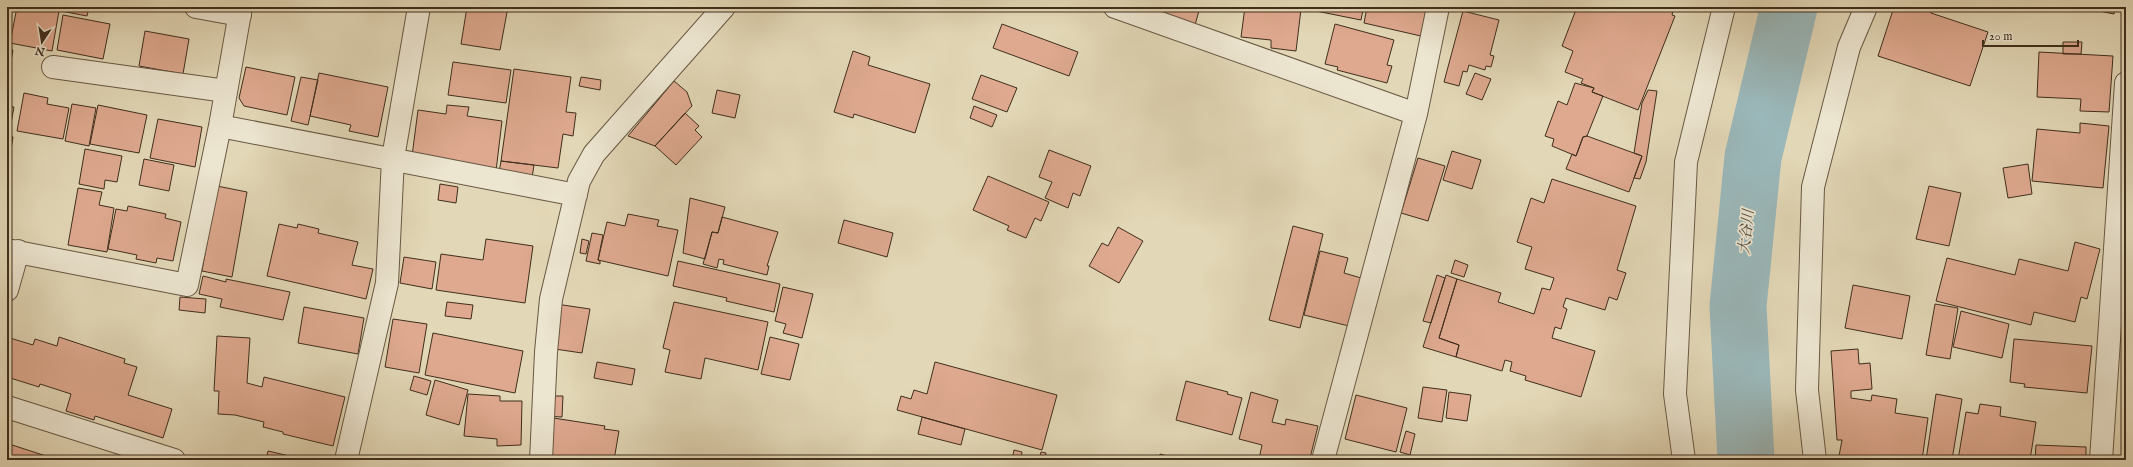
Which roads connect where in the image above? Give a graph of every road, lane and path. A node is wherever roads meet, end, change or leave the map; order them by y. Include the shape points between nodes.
1 (196, 7) edge
2 (419, 7) edge
3 (724, 7) edge
4 (1115, 7) edge
5 (1438, 7) edge
6 (1724, 7) edge
7 (1866, 7) edge
8 (241, 11) edge
9 (54, 67) dead end
10 (2126, 83) edge
11 (226, 91) junction
12 (1416, 114) junction
13 (220, 126) junction
14 (393, 158) junction
15 (576, 195) junction
16 (12, 250) edge
17 (7, 290) edge
18 (7, 407) edge
19 (174, 460) edge
20 (346, 460) edge
21 (541, 460) edge
22 (1324, 460) edge
23 (1684, 460) edge
24 (1815, 460) edge
25 (2101, 460) edge

1 - 8 street
2 - 14 street
3 - 15 street via 594,154 579,181
4 - 12 street
5 - 12 street
6 - 23 street via 1686,162 1675,394
7 - 24 street via 1849,47 1813,187 1807,390
8 - 11 street
9 - 11 street
10 - 25 street
11 - 13 street
12 - 22 street
13 - 14 street
13 - 16 street via 186,285
14 - 15 street
14 - 20 street via 387,283
15 - 21 street via 551,299
16 - 17 street
18 - 19 street

